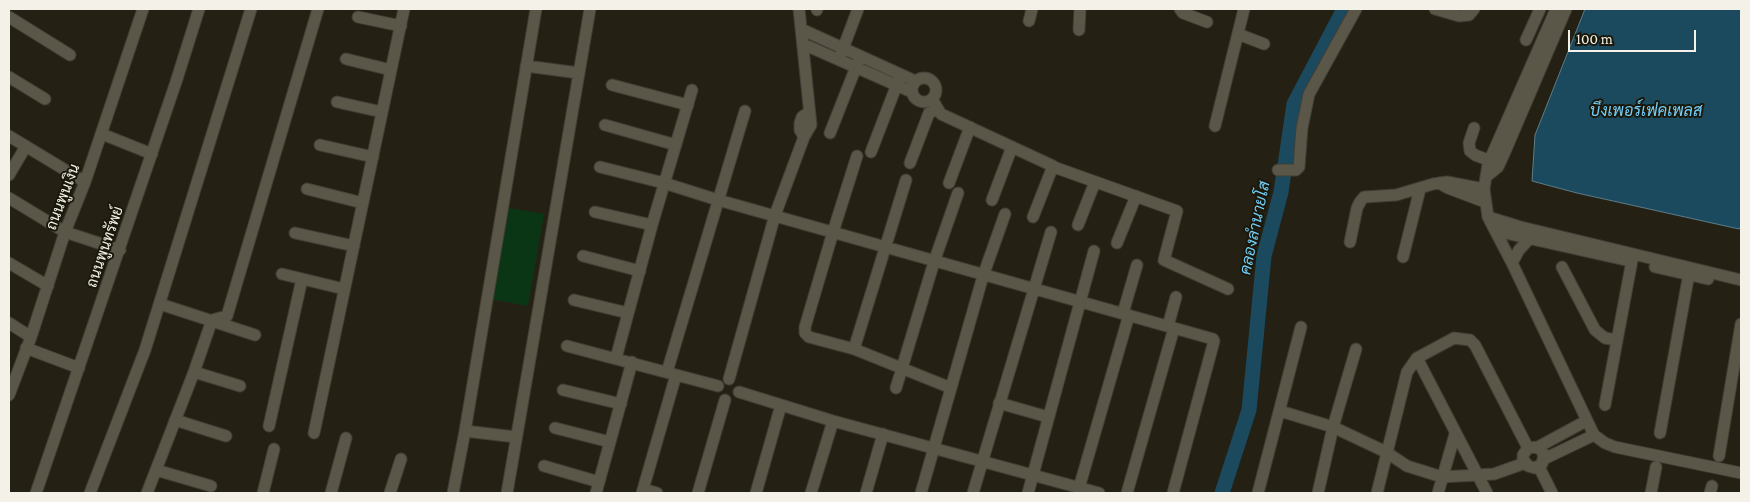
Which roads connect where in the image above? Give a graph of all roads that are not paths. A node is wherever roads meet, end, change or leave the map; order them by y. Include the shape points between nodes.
1 (143, 9) edge
2 (199, 9) edge
3 (251, 9) edge
4 (318, 9) edge
5 (404, 9) edge
6 (536, 9) edge
7 (590, 9) edge
8 (799, 9) edge
9 (858, 9) edge
10 (1032, 9) edge
11 (1080, 9) edge
12 (1180, 9) edge
13 (1244, 9) edge
14 (1356, 9) edge
15 (1435, 9) edge
16 (1474, 9) edge
17 (1540, 9) edge
18 (1556, 9) edge
19 (1566, 9) edge
20 (358, 16) dead end
21 (9, 17) edge
22 (1029, 21) dead end
23 (1207, 22) dead end
24 (401, 26) junction
25 (801, 29) junction
26 (1079, 30) dead end
27 (1238, 34) junction
28 (1526, 40) dead end
29 (803, 44) junction
30 (1264, 44) dead end
31 (843, 48) junction
32 (70, 55) dead end
33 (860, 56) junction
34 (1541, 56) junction
35 (346, 59) dead end
36 (839, 60) junction
37 (526, 66) junction
38 (856, 67) junction
39 (391, 70) junction
40 (579, 73) junction
41 (9, 77) edge
42 (899, 80) junction
43 (612, 85) dead end
44 (914, 87) junction
45 (692, 90) dead end
46 (45, 99) dead end
47 (932, 99) junction
48 (337, 102) dead end
49 (688, 105) junction
50 (938, 110) junction
51 (745, 111) dead end
52 (382, 112) junction
53 (809, 112) junction
54 (605, 125) dead end
55 (1215, 126) dead end
56 (970, 128) junction
57 (1474, 128) dead end
58 (830, 133) dead end
59 (102, 134) junction
60 (9, 136) edge
61 (804, 137) junction
62 (320, 145) dead end
63 (676, 145) junction
64 (26, 146) junction
65 (1012, 147) junction
66 (871, 152) dead end
67 (152, 154) junction
68 (858, 156) dead end
69 (373, 157) junction
70 (1495, 162) junction
71 (910, 163) dead end
72 (1051, 166) junction
73 (600, 167) dead end
74 (1279, 170) dead end
75 (9, 175) edge
76 (906, 180) dead end
77 (85, 182) junction
78 (664, 182) junction
79 (1095, 182) junction
80 (949, 183) dead end
81 (1440, 183) junction
82 (307, 189) dead end
83 (1420, 189) junction
84 (1484, 190) junction
85 (958, 193) dead end
86 (1136, 196) junction
87 (9, 198) edge
88 (718, 200) junction
89 (992, 200) dead end
90 (363, 202) junction
91 (1485, 202) junction
92 (595, 212) dead end
93 (1005, 214) dead end
94 (775, 215) junction
95 (1033, 217) dead end
96 (1488, 217) junction
97 (652, 225) junction
98 (1078, 226) dead end
99 (1496, 231) junction
100 (65, 232) junction
101 (833, 232) junction
102 (1051, 232) dead end
103 (295, 233) dead end
104 (1530, 238) junction
105 (1350, 242) dead end
106 (1117, 243) dead end
107 (354, 246) junction
108 (884, 247) junction
109 (120, 250) junction
110 (1094, 250) dead end
111 (583, 256) dead end
112 (1403, 257) dead end
113 (1633, 257) junction
114 (934, 262) junction
115 (9, 263) edge
116 (1512, 263) junction
117 (1137, 265) dead end
118 (1562, 268) dead end
119 (640, 270) junction
120 (1690, 270) junction
121 (282, 274) dead end
122 (984, 276) junction
123 (302, 279) junction
124 (1741, 280) edge
125 (48, 286) junction
126 (1741, 287) edge
127 (344, 289) junction
128 (1033, 289) junction
129 (1228, 289) dead end
130 (1176, 297) dead end
131 (574, 300) dead end
132 (1080, 301) junction
133 (160, 304) junction
134 (628, 313) junction
135 (1126, 314) junction
136 (212, 320) junction
137 (9, 323) edge
138 (1741, 324) edge
139 (1171, 327) junction
140 (1301, 327) dead end
141 (254, 335) dead end
142 (31, 337) junction
143 (1617, 340) junction
144 (567, 346) dead end
145 (26, 348) junction
146 (1356, 348) dead end
147 (854, 349) junction
148 (616, 358) junction
149 (1417, 358) junction
150 (632, 362) junction
151 (79, 368) junction
152 (902, 369) junction
153 (194, 372) junction
154 (671, 373) junction
155 (729, 379) junction
156 (240, 386) dead end
157 (718, 386) junction
158 (896, 388) dead end
159 (951, 388) junction
160 (564, 390) dead end
161 (739, 392) junction
162 (9, 395) edge
163 (725, 400) junction
164 (999, 403) junction
165 (621, 404) junction
166 (781, 405) junction
167 (1605, 405) dead end
168 (1280, 411) junction
169 (1048, 417) junction
170 (174, 420) junction
171 (833, 420) junction
172 (1586, 421) junction
173 (269, 426) dead end
174 (1333, 427) junction
175 (554, 428) dead end
176 (465, 431) junction
177 (314, 433) dead end
178 (1660, 433) dead end
179 (883, 434) junction
180 (1455, 434) junction
181 (226, 436) dead end
182 (1594, 436) junction
183 (516, 437) junction
184 (346, 438) dead end
185 (610, 442) junction
186 (934, 448) junction
187 (1533, 448) junction
188 (274, 449) dead end
189 (1386, 452) junction
190 (1719, 456) dead end
191 (401, 459) dead end
192 (982, 461) junction
193 (1525, 463) junction
194 (1541, 463) junction
195 (544, 466) dead end
196 (1656, 467) dead end
197 (156, 470) junction
198 (1741, 473) edge
199 (1032, 475) junction
200 (1477, 476) junction
201 (1442, 477) junction
202 (211, 486) dead end
203 (597, 488) edge
204 (1079, 488) junction
205 (643, 491) edge
206 (36, 493) edge
207 (90, 493) edge
208 (147, 493) edge
209 (263, 493) edge
210 (331, 493) edge
211 (390, 493) edge
212 (452, 493) edge
213 (507, 493) edge
214 (657, 493) edge
215 (698, 493) edge
216 (756, 493) edge
217 (811, 493) edge
218 (866, 493) edge
219 (921, 493) edge
220 (973, 493) edge
221 (1028, 493) edge
222 (1099, 493) edge
223 (1127, 493) edge
224 (1173, 493) edge
225 (1258, 493) edge
226 (1318, 493) edge
227 (1376, 493) edge
228 (1438, 493) edge
229 (1487, 493) edge
230 (1552, 493) edge
231 (1651, 493) edge

1 - 59 street, ถนนพูนเงิน
2 - 67 street, ถนนพูนทรัพย์
3 - 133 street
4 - 136 street via 227,316
5 - 24 street
6 - 37 street
7 - 40 street
8 - 25 street
9 - 31 street
10 - 22 street
11 - 26 street
12 - 23 street
13 - 27 street
14 - 74 street via 1309,94 1299,168
15 - 16 street via 1459,16 1469,15
17 - 28 street
18 - 34 street
19 - 34 street
20 - 24 street
21 - 32 street
24 - 39 street
25 - 29 street
25 - 31 street
27 - 30 street
27 - 55 street
29 - 36 street
29 - 53 street
31 - 33 street
31 - 36 street
33 - 38 street
33 - 42 street
34 - 70 street
35 - 39 street
36 - 38 street
37 - 40 street
37 - 176 street
38 - 42 street
38 - 58 street
39 - 52 street
40 - 183 street
41 - 46 street
42 - 44 street
42 - 66 street
43 - 49 street
44 - 47 street via 919,101
44 - 47 street via 918,79 927,77 934,82 936,90
45 - 49 street
47 - 50 street
48 - 52 street
49 - 63 street
50 - 56 street
50 - 71 street via 929,113
51 - 88 street
52 - 69 street
53 - 61 street via 811,125
53 - 61 street via 800,123
54 - 63 street
56 - 65 street
56 - 80 street
57 - 70 street via 1470,152
59 - 67 street
59 - 77 street, ถนนพูนเงิน
60 - 64 street
61 - 94 street
62 - 69 street
63 - 78 street
64 - 75 street
64 - 77 street
65 - 72 street
65 - 89 street
67 - 109 street, ถนนพูนทรัพย์
68 - 101 street
69 - 90 street
70 - 84 street via 1486,176
72 - 79 street
72 - 95 street
73 - 78 street
76 - 108 street
77 - 100 street, ถนนพูนเงิน
78 - 88 street
78 - 97 street
79 - 86 street
79 - 98 street
81 - 83 street
81 - 84 street via 1452,182
81 - 91 street
82 - 90 street
83 - 105 street via 1396,195 1364,197 1357,208
83 - 112 street
84 - 91 street
85 - 114 street
86 - 106 street
86 - 129 street via 1177,211 1164,260
87 - 100 street
88 - 94 street
88 - 154 street
90 - 107 street
91 - 96 street
92 - 97 street
93 - 122 street
94 - 101 street
94 - 155 street
96 - 99 street
96 - 113 street
97 - 119 street
99 - 104 street
99 - 116 street
100 - 109 street
100 - 125 street, ถนนพูนเงิน
101 - 108 street
101 - 147 street via 805,333
102 - 128 street
103 - 107 street
104 - 113 street
104 - 116 street
107 - 127 street
108 - 114 street
108 - 147 street
109 - 151 street, ถนนพูนทรัพย์
110 - 132 street
111 - 119 street
113 - 120 street
113 - 143 street
114 - 122 street
114 - 152 street
115 - 125 street
116 - 172 street
117 - 135 street
118 - 143 street via 1595,330 1605,338
119 - 134 street
120 - 124 street
120 - 126 street
120 - 178 street
121 - 123 street
122 - 128 street
122 - 159 street
123 - 127 street
123 - 173 street
125 - 142 street, ถนนพูนเงิน
127 - 177 street
128 - 132 street
128 - 164 street
130 - 139 street
131 - 134 street
132 - 135 street
132 - 169 street
133 - 136 street
133 - 207 street
134 - 148 street
135 - 139 street
135 - 204 street
136 - 141 street
136 - 153 street
137 - 142 street
138 - 190 street
139 - 223 street
139 - 224 street via 1214,339
140 - 168 street
142 - 145 street, ถนนพูนเงิน
143 - 167 street
144 - 148 street
145 - 151 street
145 - 162 street, ถนนพูนเงิน
146 - 174 street
147 - 152 street
148 - 150 street
149 - 180 street
149 - 187 street via 1454,338 1470,340
149 - 189 street via 1407,372
150 - 154 street
150 - 165 street
151 - 206 street, ถนนพูนทรัพย์
152 - 158 street
152 - 159 street
153 - 156 street
153 - 170 street
154 - 157 street
154 - 205 street
155 - 157 street
155 - 161 street via 737,383
157 - 163 street via 718,394
159 - 186 street
160 - 165 street
161 - 163 street via 734,399
161 - 166 street
163 - 215 street
164 - 169 street
164 - 192 street
165 - 185 street
166 - 171 street
166 - 216 street
168 - 174 street
168 - 225 street
169 - 199 street
170 - 181 street
170 - 197 street
171 - 179 street
171 - 217 street
172 - 182 street
172 - 187 street
174 - 189 street
174 - 226 street
175 - 185 street
176 - 183 street
176 - 212 street
179 - 186 street
179 - 218 street
180 - 200 street
180 - 201 street
182 - 194 street
182 - 198 street via 1615,447
183 - 213 street
184 - 210 street
185 - 203 street
186 - 192 street
186 - 219 street
187 - 193 street via 1523,455
187 - 194 street via 1542,450
188 - 209 street
189 - 201 street via 1407,466
189 - 227 street
191 - 211 street
192 - 199 street
192 - 220 street
193 - 194 street via 1531,468
193 - 200 street
194 - 230 street
195 - 203 street
196 - 231 street
197 - 202 street
197 - 208 street
199 - 204 street
199 - 221 street
200 - 201 street
200 - 229 street
201 - 228 street
204 - 222 street
205 - 214 street

